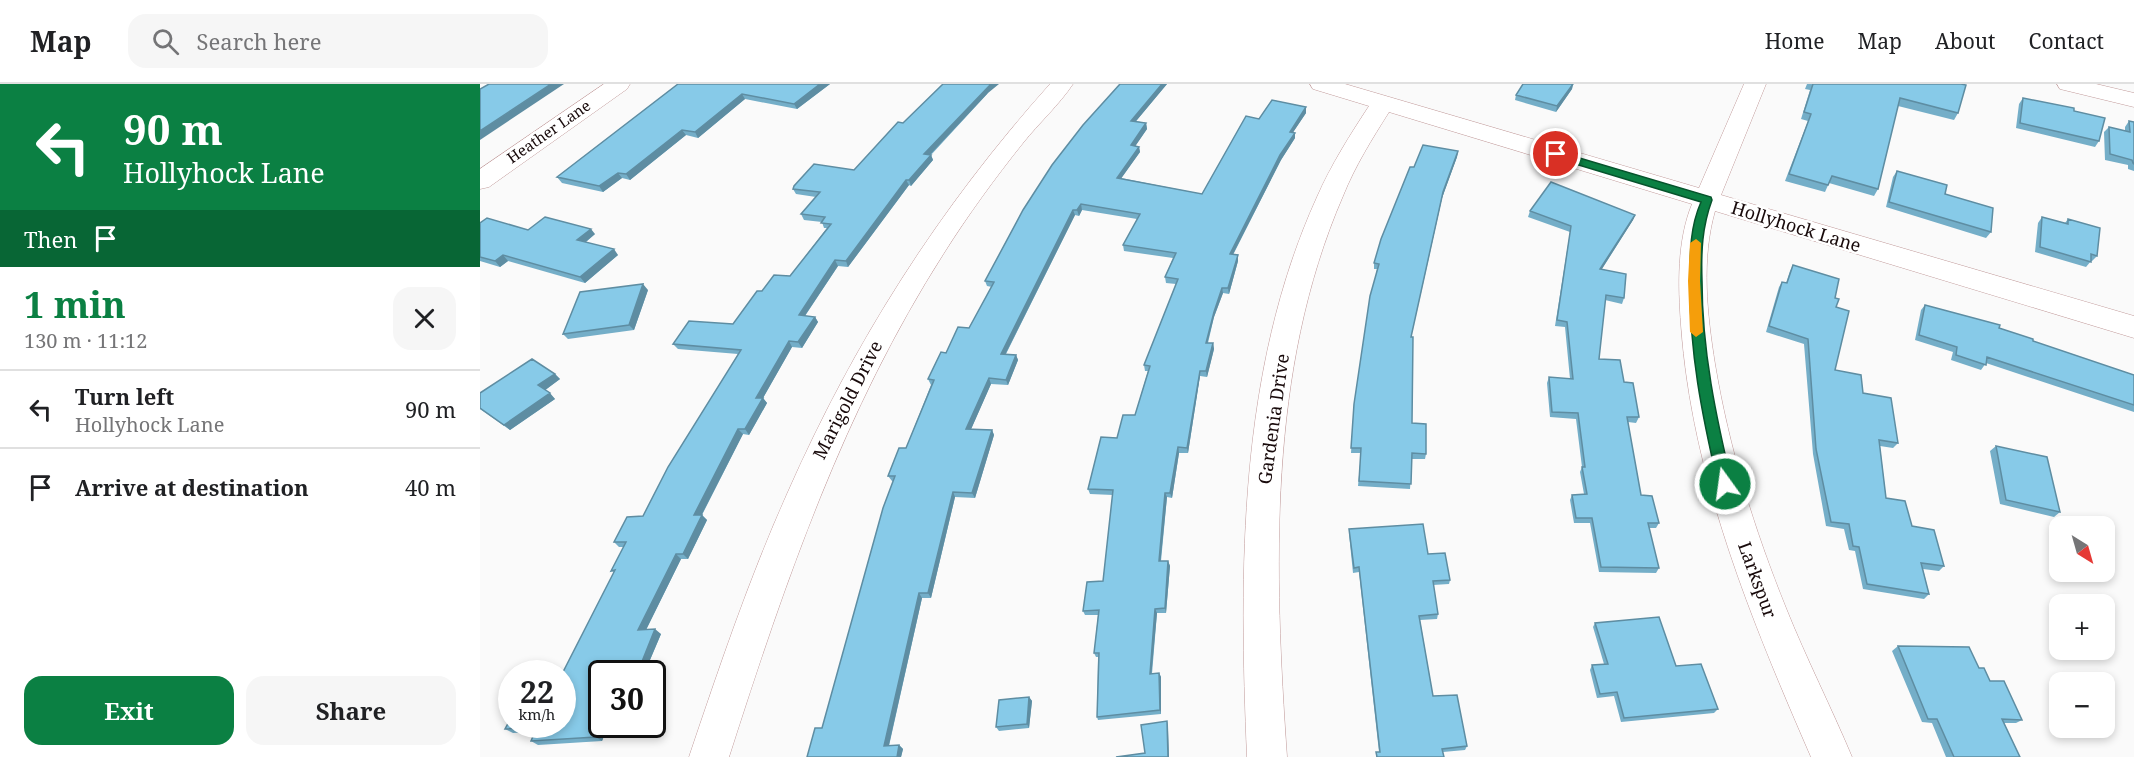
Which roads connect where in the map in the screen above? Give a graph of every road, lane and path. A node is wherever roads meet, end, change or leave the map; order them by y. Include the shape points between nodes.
1 (619, 84) edge
2 (1062, 84) edge
3 (1321, 84) edge
4 (1755, 84) edge
5 (2068, 84) edge
6 (2134, 100) edge
7 (1383, 102) junction
8 (480, 181) edge
9 (1707, 200) junction
10 (2134, 327) edge
11 (710, 757) edge
12 (1267, 757) edge
13 (1832, 757) edge

1 - 8 street, Heather Lane
2 - 11 street, Marigold Drive via 1017,134 933,249 855,384 818,460 777,560
3 - 7 street, Hollyhock Lane
4 - 9 street, Larkspur
5 - 6 street
7 - 9 street, Hollyhock Lane
7 - 12 street, Gardenia Drive via 1346,162 1324,210 1288,328 1266,459 1259,558
9 - 10 street, Hollyhock Lane
9 - 13 street, Larkspur via 1700,216 1694,281 1701,374 1711,428 1752,571

